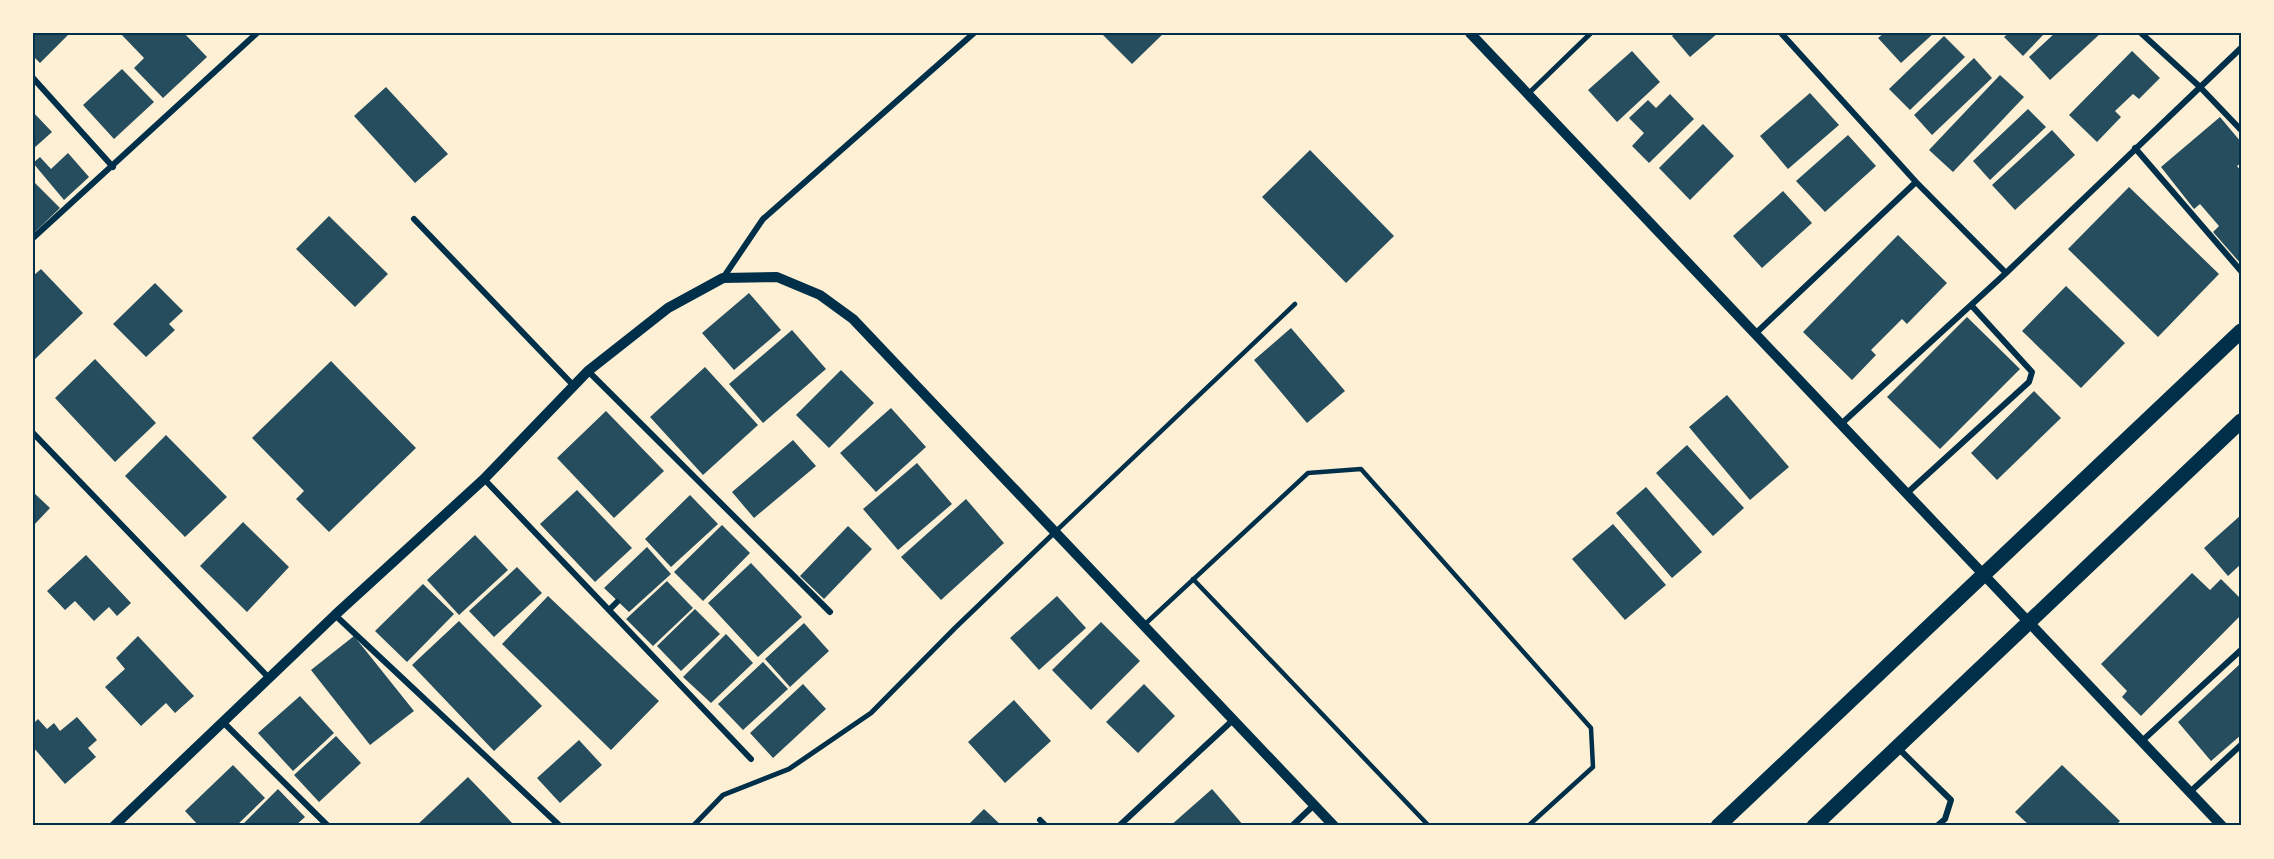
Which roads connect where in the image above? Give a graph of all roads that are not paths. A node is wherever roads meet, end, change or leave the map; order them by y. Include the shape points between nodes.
1 (257, 33) edge
2 (974, 33) edge
3 (1470, 33) edge
4 (1591, 33) edge
5 (1781, 33) edge
6 (2141, 33) edge
7 (2241, 48) edge
8 (33, 78) edge
9 (2199, 86) junction
10 (1528, 94) junction
11 (2241, 130) edge
12 (2135, 148) junction
13 (113, 167) junction
14 (1916, 182) junction
15 (414, 219) dead end
16 (33, 238) edge
17 (2241, 271) edge
18 (2006, 273) junction
19 (723, 278) junction
20 (1295, 304) dead end
21 (1971, 305) junction
22 (2241, 331) edge
23 (1755, 335) junction
24 (588, 371) junction
25 (573, 385) junction
26 (2241, 421) edge
27 (1840, 425) junction
28 (33, 433) edge
29 (484, 479) junction
30 (1906, 494) junction
31 (1055, 532) junction
32 (1983, 576) junction
33 (1193, 579) junction
34 (617, 602) dead end
35 (609, 610) junction
36 (830, 612) dead end
37 (335, 615) junction
38 (2031, 622) junction
39 (1143, 626) junction
40 (2241, 650) edge
41 (269, 678) junction
42 (1233, 720) junction
43 (223, 722) junction
44 (2142, 741) junction
45 (2241, 745) edge
46 (1898, 748) junction
47 (751, 759) dead end
48 (2190, 792) junction
49 (1314, 805) junction
50 (1040, 820) dead end
51 (114, 826) edge
52 (327, 826) edge
53 (560, 826) edge
54 (693, 826) edge
55 (1046, 826) edge
56 (1119, 826) edge
57 (1292, 826) edge
58 (1334, 826) edge
59 (1429, 826) edge
60 (1528, 826) edge
61 (1718, 826) edge
62 (1814, 826) edge
63 (1937, 826) edge
64 (2222, 826) edge

1 - 13 street
2 - 19 street via 763,219
3 - 10 street
4 - 10 street
5 - 14 street
6 - 9 street
7 - 9 street
8 - 13 street
9 - 11 street
9 - 12 street
10 - 23 street
12 - 17 street
12 - 18 street
13 - 16 street
14 - 18 street
14 - 23 street
15 - 25 street
18 - 21 street
19 - 24 street via 668,308
19 - 31 street via 777,278 820,295 853,320
20 - 31 lane
21 - 27 street
21 - 30 street via 2032,372 2029,382
22 - 32 main road
23 - 27 street
24 - 25 street
24 - 36 street
25 - 29 street
26 - 38 main road
27 - 30 street
28 - 41 street
29 - 35 street
29 - 37 street
30 - 32 street
31 - 39 street
31 - 54 street via 871,713 789,769 723,795
32 - 38 street
32 - 61 main road
33 - 39 lane
33 - 59 lane
33 - 60 lane via 1308,473 1361,469 1591,728 1593,767
34 - 35 street
35 - 47 street
37 - 41 street
37 - 53 street
38 - 44 street
38 - 46 main road
39 - 42 street
40 - 44 street
41 - 43 street
42 - 49 street
42 - 56 street
43 - 51 street
43 - 52 street
44 - 48 street
45 - 48 street
46 - 62 main road
46 - 63 street via 1951,800 1945,819
48 - 64 street
49 - 57 street
49 - 58 street
50 - 55 street

